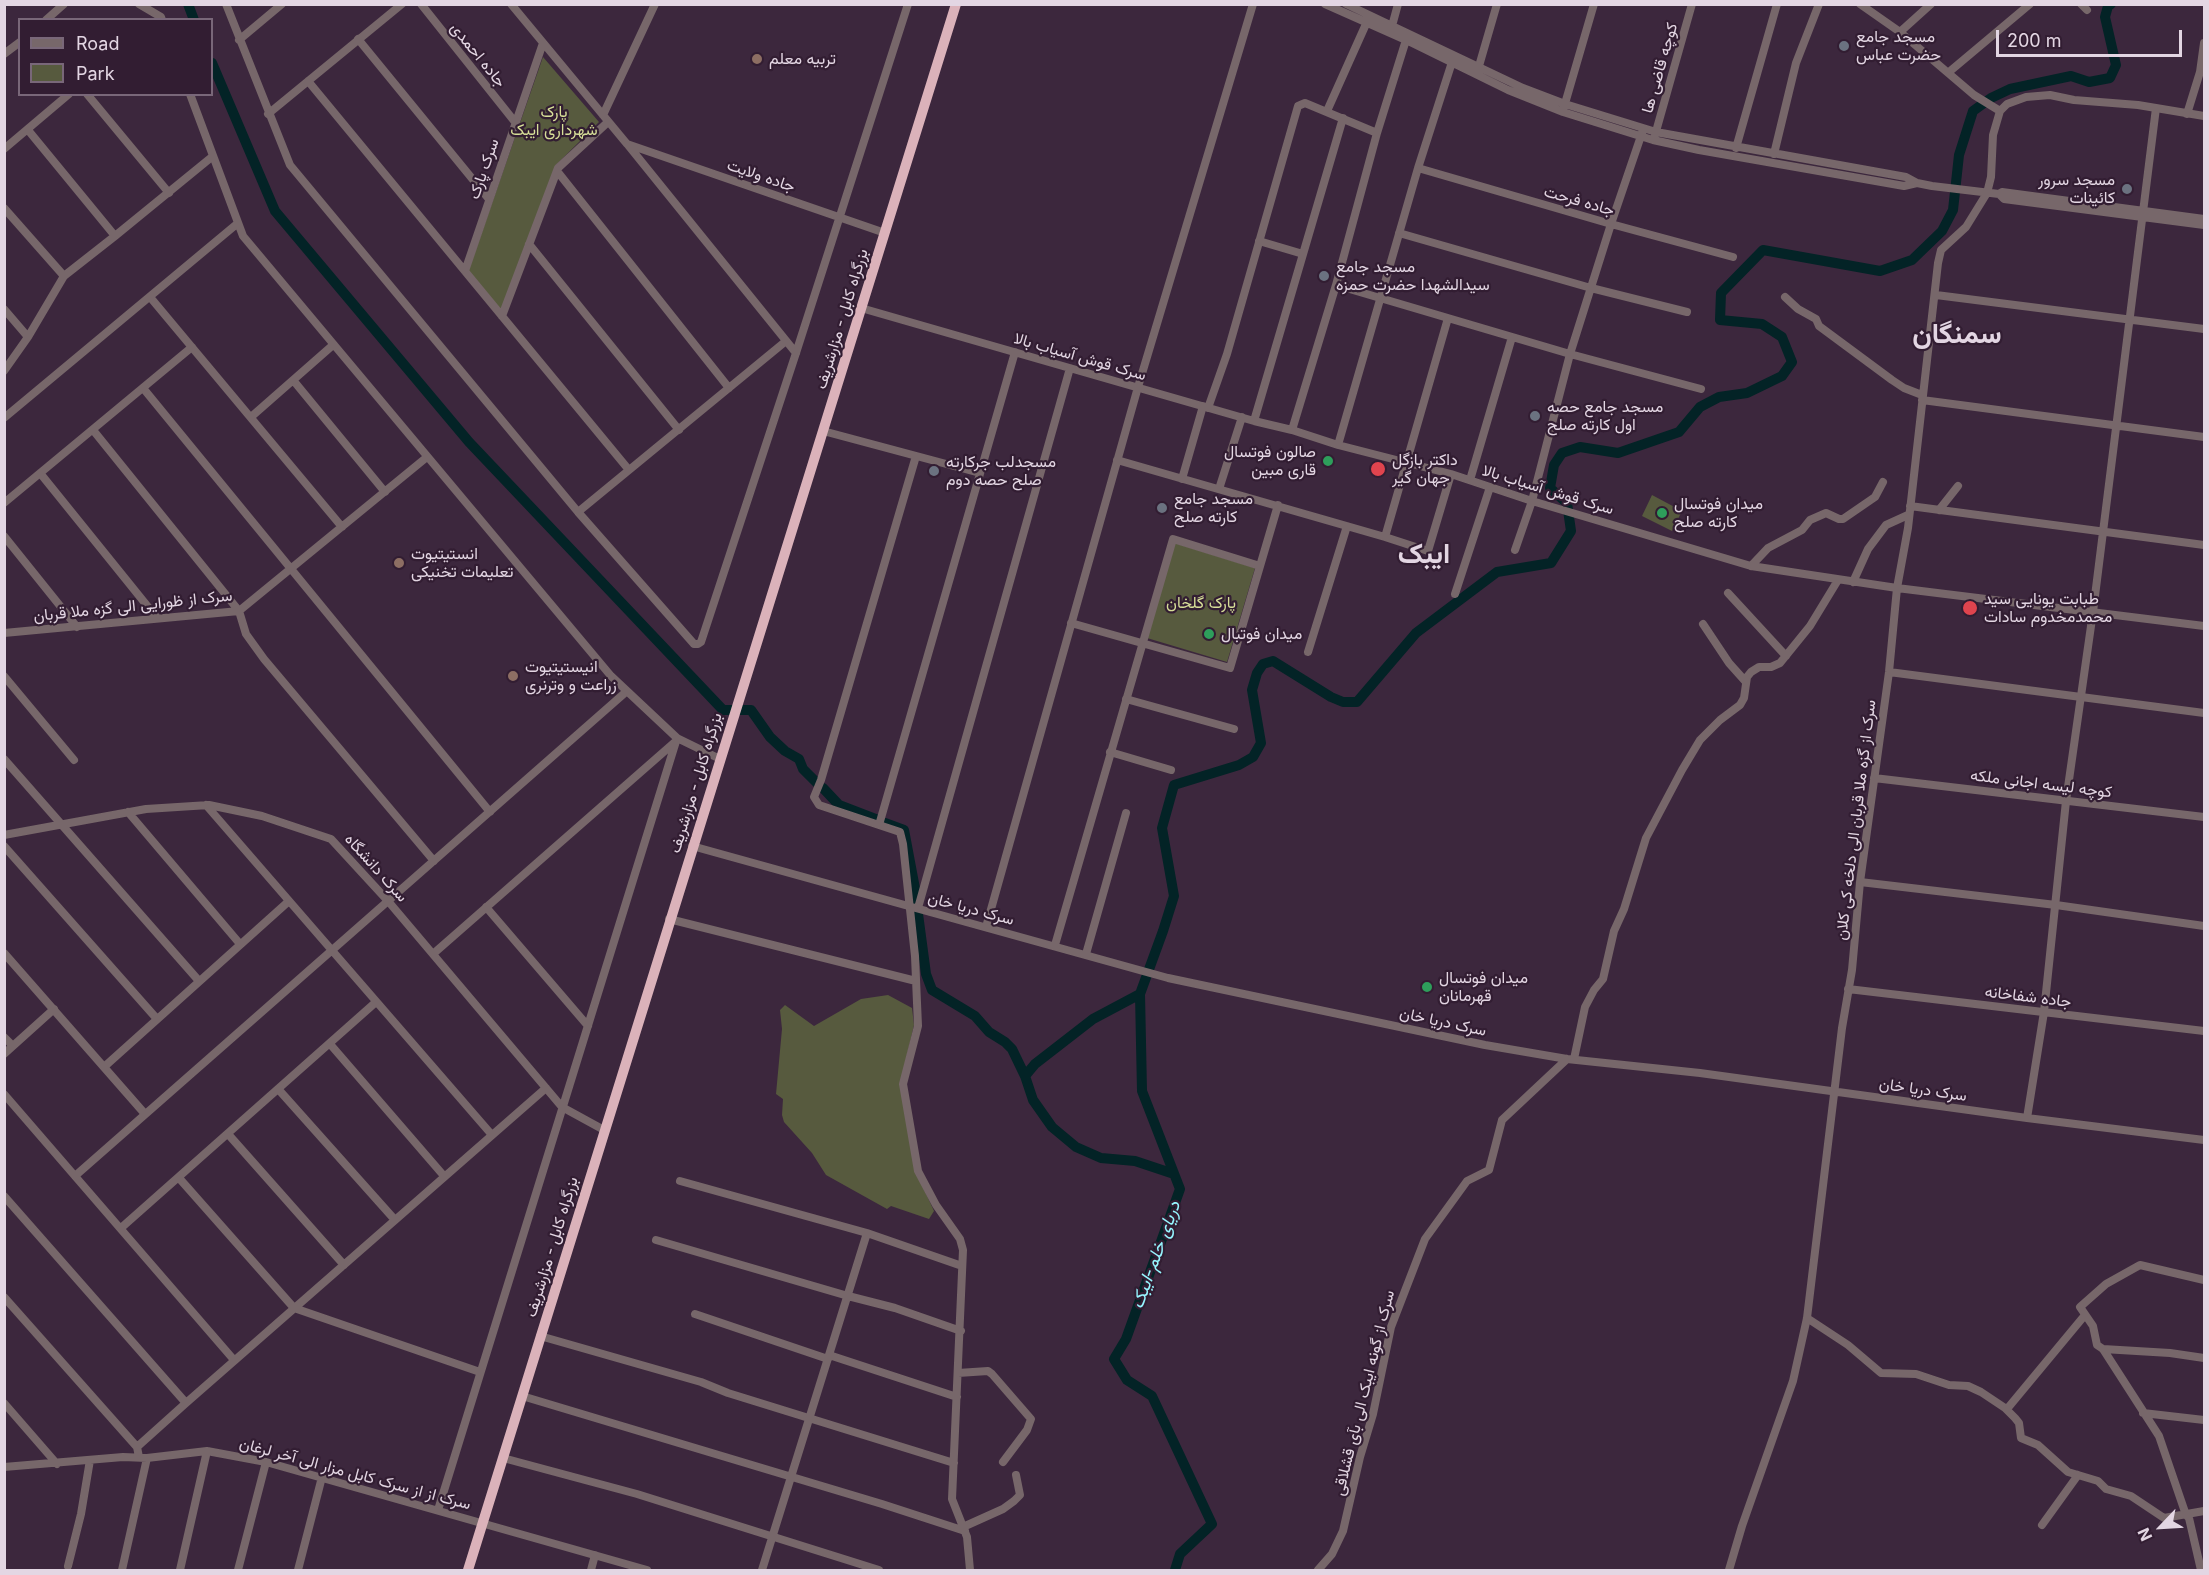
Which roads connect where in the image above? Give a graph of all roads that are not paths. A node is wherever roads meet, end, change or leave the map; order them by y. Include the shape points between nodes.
1 (64, 4) edge
2 (139, 4) edge
3 (226, 4) edge
4 (282, 4) edge
5 (402, 4) edge
6 (421, 4) edge
7 (511, 4) edge
8 (655, 4) edge
9 (908, 4) edge
10 (956, 4) edge
11 (1253, 4) edge
12 (1325, 4) edge
13 (1346, 4) edge
14 (1398, 4) edge
15 (1497, 4) edge
16 (1594, 4) edge
17 (1692, 4) edge
18 (1777, 4) edge
19 (1819, 4) edge
20 (1860, 4) edge
21 (1931, 4) edge
22 (2030, 4) edge
23 (48, 18) edge
24 (159, 18) edge
25 (1366, 24) junction
26 (1392, 26) junction
27 (1900, 32) junction
28 (358, 39) junction
29 (239, 40) junction
30 (1406, 40) junction
31 (543, 43) junction
32 (2205, 43) edge
33 (18, 44) edge
34 (4, 54) edge
35 (1453, 58) junction
36 (1479, 66) junction
37 (1949, 72) junction
38 (308, 81) junction
39 (67, 96) edge
40 (89, 96) edge
41 (191, 96) edge
42 (1564, 108) junction
43 (2156, 108) junction
44 (1997, 109) junction
45 (1327, 111) junction
46 (268, 114) junction
47 (2187, 114) junction
48 (2205, 116) edge
49 (606, 118) junction
50 (1343, 118) junction
51 (515, 122) junction
52 (28, 130) junction
53 (1643, 132) junction
54 (1377, 133) junction
55 (1654, 136) junction
56 (627, 144) junction
57 (1736, 148) junction
58 (4, 149) edge
59 (1774, 154) junction
60 (213, 156) junction
61 (1418, 168) junction
62 (557, 171) junction
63 (1917, 183) junction
64 (1984, 192) junction
65 (169, 193) junction
66 (488, 198) junction
67 (4, 208) edge
68 (2143, 214) junction
69 (840, 218) junction
70 (2205, 219) edge
71 (238, 223) junction
72 (1611, 224) junction
73 (2205, 225) edge
74 (885, 233) junction
75 (1399, 233) junction
76 (115, 236) junction
77 (1259, 241) junction
78 (529, 244) junction
79 (1303, 254) junction
80 (1733, 257) dead end
81 (465, 271) junction
82 (63, 276) junction
83 (1336, 285) junction
84 (1591, 288) junction
85 (1936, 295) junction
86 (150, 297) junction
87 (1785, 297) dead end
88 (1380, 298) junction
89 (861, 308) junction
90 (4, 309) edge
91 (1687, 312) dead end
92 (502, 316) junction
93 (1448, 318) junction
94 (2128, 320) junction
95 (2205, 329) edge
96 (28, 337) junction
97 (1512, 337) junction
98 (786, 341) junction
99 (333, 345) junction
100 (192, 348) junction
101 (1015, 352) junction
102 (796, 353) junction
103 (1570, 354) junction
104 (1070, 368) junction
105 (4, 371) edge
106 (293, 380) junction
107 (1138, 387) junction
108 (143, 388) junction
109 (729, 388) junction
110 (1701, 389) dead end
111 (1922, 398) junction
112 (1206, 407) junction
113 (250, 417) junction
114 (1242, 417) junction
115 (4, 418) edge
116 (1254, 421) junction
117 (2115, 426) junction
118 (93, 430) junction
119 (679, 430) junction
120 (1292, 430) junction
121 (823, 431) junction
122 (2205, 437) edge
123 (1338, 446) junction
124 (916, 456) junction
125 (427, 457) junction
126 (1117, 460) junction
127 (1405, 463) junction
128 (629, 470) junction
129 (40, 473) junction
130 (980, 473) junction
131 (1451, 474) junction
132 (1182, 479) junction
133 (1470, 480) junction
134 (1883, 482) dead end
135 (1958, 486) dead end
136 (1490, 487) junction
137 (1219, 489) junction
138 (385, 492) junction
139 (1532, 501) junction
140 (4, 503) edge
141 (1278, 505) junction
142 (1909, 510) junction
143 (1939, 510) junction
144 (578, 512) junction
145 (1347, 526) junction
146 (342, 527) junction
147 (2103, 530) junction
148 (4, 536) edge
149 (1385, 537) junction
150 (2205, 545) edge
151 (1515, 550) dead end
152 (1260, 566) junction
153 (1751, 566) junction
154 (290, 570) junction
155 (1838, 580) junction
156 (1853, 582) junction
157 (1897, 588) junction
158 (1728, 593) dead end
159 (1455, 594) dead end
160 (239, 611) junction
161 (2093, 612) junction
162 (157, 618) junction
163 (1071, 623) junction
164 (1703, 624) dead end
165 (2205, 626) edge
166 (77, 627) junction
167 (4, 633) edge
168 (1142, 643) junction
169 (1308, 652) dead end
170 (1786, 656) junction
171 (1889, 672) junction
172 (4, 676) edge
173 (1746, 682) junction
174 (627, 691) junction
175 (2082, 697) junction
176 (1126, 699) junction
177 (2205, 713) edge
178 (1234, 729) dead end
179 (676, 740) junction
180 (1110, 752) junction
181 (4, 759) edge
182 (720, 759) junction
183 (74, 760) dead end
184 (1171, 770) dead end
185 (1874, 778) junction
186 (2066, 801) junction
187 (206, 806) junction
188 (128, 812) junction
189 (490, 812) junction
190 (1126, 813) dead end
191 (2205, 817) edge
192 (62, 824) junction
193 (879, 825) junction
194 (4, 835) edge
195 (4, 846) edge
196 (692, 846) junction
197 (434, 861) junction
198 (1860, 882) junction
199 (289, 901) junction
200 (388, 902) junction
201 (2056, 905) junction
202 (486, 907) junction
203 (914, 907) junction
204 (669, 919) junction
205 (2205, 926) edge
206 (986, 927) junction
207 (240, 944) junction
208 (1055, 945) junction
209 (332, 950) junction
210 (4, 953) edge
211 (433, 954) junction
212 (1086, 954) junction
213 (199, 981) junction
214 (916, 981) junction
215 (1848, 989) junction
216 (376, 1002) junction
217 (54, 1010) junction
218 (2044, 1012) junction
219 (157, 1020) junction
220 (588, 1026) junction
221 (2205, 1031) edge
222 (4, 1037) edge
223 (330, 1044) junction
224 (13, 1046) junction
225 (4, 1054) edge
226 (1571, 1059) junction
227 (104, 1067) junction
228 (546, 1088) junction
229 (279, 1090) junction
230 (1835, 1091) junction
231 (4, 1094) edge
232 (562, 1107) junction
233 (145, 1114) junction
234 (2026, 1118) junction
235 (604, 1130) junction
236 (228, 1134) junction
237 (492, 1135) junction
238 (2205, 1140) edge
239 (75, 1176) junction
240 (444, 1176) junction
241 (179, 1178) junction
242 (680, 1181) dead end
243 (4, 1196) edge
244 (395, 1220) junction
245 (121, 1228) junction
246 (867, 1233) junction
247 (656, 1240) dead end
248 (344, 1265) junction
249 (962, 1266) junction
250 (2205, 1280) edge
251 (848, 1296) junction
252 (4, 1297) edge
253 (294, 1308) junction
254 (695, 1314) dead end
255 (2085, 1315) junction
256 (1807, 1318) junction
257 (961, 1331) junction
258 (540, 1336) junction
259 (2103, 1349) junction
260 (829, 1357) junction
261 (2205, 1358) edge
262 (234, 1360) junction
263 (480, 1372) junction
264 (958, 1373) junction
265 (522, 1396) junction
266 (957, 1397) junction
267 (186, 1402) junction
268 (4, 1403) edge
269 (2007, 1409) junction
270 (2144, 1413) junction
271 (810, 1418) junction
272 (2205, 1420) edge
273 (136, 1447) junction
274 (207, 1451) junction
275 (143, 1458) junction
276 (503, 1458) junction
277 (90, 1460) junction
278 (266, 1462) junction
279 (1003, 1462) dead end
280 (954, 1463) junction
281 (57, 1464) junction
282 (4, 1467) edge
283 (1016, 1475) dead end
284 (2078, 1475) junction
285 (322, 1477) junction
286 (792, 1478) junction
287 (438, 1510) junction
288 (2205, 1511) edge
289 (2186, 1515) junction
290 (483, 1523) junction
291 (2042, 1525) dead end
292 (964, 1529) junction
293 (774, 1537) junction
294 (595, 1555) junction
295 (68, 1566) dead end
296 (122, 1570) edge
297 (180, 1570) edge
298 (238, 1570) edge
299 (298, 1570) edge
300 (468, 1570) edge
301 (591, 1570) edge
302 (647, 1570) edge
303 (762, 1570) edge
304 (879, 1570) edge
305 (970, 1570) edge
306 (1317, 1570) edge
307 (1729, 1570) edge
308 (2201, 1570) edge

1 - 23 street
2 - 24 street
3 - 29 street
4 - 29 street
5 - 28 street
6 - 51 street, جاده احمدی
7 - 31 street
8 - 49 street
9 - 69 street
10 - 74 highway, بزرگراه کابل - مزارشریف
11 - 107 street
12 - 25 street
13 - 26 street
14 - 26 street
15 - 36 street
16 - 42 street
17 - 55 street, کوچه قاضی ها
18 - 57 street
19 - 59 street via 1796,63
20 - 27 street
21 - 27 street
22 - 37 street
25 - 30 street
25 - 45 street
26 - 35 street
27 - 37 street
28 - 38 street
28 - 66 street
29 - 46 street
30 - 35 street
30 - 54 street
31 - 49 street
31 - 51 street, سرک پارک
32 - 47 street
33 - 34 street
35 - 36 street
35 - 42 street via 1508,90
35 - 61 street
36 - 42 street
37 - 44 street
38 - 46 street
38 - 81 street
39 - 52 street
40 - 65 street
41 - 60 street
42 - 53 street
43 - 44 street via 2050,95 2026,97
43 - 47 street
43 - 68 street
44 - 64 street, سرک از گزه ملا قربان الی دلخه کی کلان via 1991,177
45 - 50 street
45 - 77 street via 1305,103 1298,106
46 - 144 street via 290,165
47 - 48 street
49 - 56 street
49 - 62 street
50 - 54 street
50 - 79 street
51 - 66 street, سرک پارک
52 - 58 street
52 - 76 street
53 - 55 street
53 - 72 street
54 - 83 street
55 - 57 street
55 - 63 street via 1699,150 1904,186
56 - 69 street, جاده ولایت
56 - 98 street
57 - 59 street
59 - 63 street via 1906,177
60 - 65 street
60 - 71 street
61 - 72 street, جاده فرحت
61 - 75 street
62 - 78 street
62 - 109 street
63 - 64 street
64 - 68 street
64 - 85 street, سرک از گزه ملا قربان الی دلخه کی کلان via 1966,227 1941,250
65 - 76 street
66 - 81 street, سرک پارک
67 - 82 street
68 - 70 street
68 - 73 street
68 - 94 street
69 - 74 street, جاده ولایت
69 - 102 street
71 - 86 street
71 - 99 street via 243,236
72 - 80 street, جاده فرحت
72 - 84 street
74 - 89 highway, بزرگراه کابل - مزارشریف
75 - 84 street
75 - 88 street
76 - 82 street
77 - 79 street
77 - 112 street via 1227,354
78 - 92 street
78 - 119 street
79 - 116 street
81 - 92 street
82 - 96 street
83 - 88 street
83 - 120 street
84 - 91 street
84 - 103 street
85 - 94 street
85 - 111 street, سرک از گزه ملا قربان الی دلخه کی کلان
86 - 100 street
86 - 115 street
87 - 111 street via 1892,380
88 - 93 street
88 - 123 street
89 - 101 street, سرک قوش آسیاب بالا
89 - 121 highway, بزرگراه کابل - مزارشریف
90 - 96 street
92 - 128 street
93 - 97 street
93 - 127 street
94 - 95 street
94 - 117 street
96 - 105 street
97 - 103 street
97 - 133 street
98 - 102 street
98 - 109 street
99 - 106 street
99 - 125 street
100 - 108 street
100 - 113 street
101 - 104 street, سرک قوش آسیاب بالا
101 - 130 street
102 - 144 street via 701,642 694,644
103 - 110 street
103 - 139 street
104 - 107 street, سرک قوش آسیاب بالا
104 - 203 street
106 - 113 street
106 - 138 street
107 - 112 street, سرک قوش آسیاب بالا
107 - 126 street
108 - 118 street
108 - 154 street
109 - 119 street
111 - 117 street
111 - 142 street, سرک از گزه ملا قربان الی دلخه کی کلان
112 - 114 street, سرک قوش آسیاب بالا
112 - 132 street
113 - 146 street
114 - 116 street, سرک قوش آسیاب بالا
114 - 137 street
116 - 120 street, سرک قوش آسیاب بالا
117 - 122 street
117 - 147 street
118 - 129 street
118 - 160 street
119 - 128 street
120 - 123 street, سرک قوش آسیاب بالا
121 - 124 street
121 - 182 highway, بزرگراه کابل - مزارشریف
123 - 127 street, سرک قوش آسیاب بالا
124 - 130 street
124 - 193 street via 814,797 819,804
125 - 138 street, سرک از ظورایی الی گزه ملا قربان
125 - 174 street
126 - 132 street
126 - 163 street
127 - 131 street, سرک قوش آسیاب بالا
127 - 149 street
128 - 144 street
129 - 140 street
129 - 162 street
130 - 193 street
131 - 133 street, سرک قوش آسیاب بالا
131 - 149 street via 1428,551
132 - 137 street
133 - 136 street, سرک قوش آسیاب بالا
134 - 153 street via 1875,497 1843,519 1826,513 1810,520 1802,530 1768,548
135 - 143 street
136 - 139 street, سرک قوش آسیاب بالا
136 - 159 street
137 - 141 street
138 - 146 street, سرک از ظورایی الی گزه ملا قربان
139 - 151 street
139 - 153 street, سرک قوش آسیاب بالا
141 - 145 street
141 - 152 street
142 - 143 street
142 - 156 street via 1886,525 1868,549
142 - 157 street, سرک از گزه ملا قربان الی دلخه کی کلان
143 - 147 street
145 - 149 street
145 - 169 street
146 - 154 street, سرک از ظورایی الی گزه ملا قربان
147 - 150 street
147 - 161 street
148 - 166 street
152 - 168 street via 1230,668
152 - 168 street via 1173,539
153 - 155 street, سرک قوش آسیاب بالا
154 - 160 street, سرک از ظورایی الی گزه ملا قربان
154 - 189 street
155 - 156 street, سرک قوش آسیاب بالا
155 - 170 street
156 - 157 street, سرک قوش آسیاب بالا
157 - 161 street, سرک قوش آسیاب بالا
157 - 171 street, سرک از گزه ملا قربان الی دلخه کی کلان
158 - 170 street
160 - 162 street, سرک از ظورایی الی گزه ملا قربان
160 - 197 street via 246,634 264,658
161 - 165 street, سرک قوش آسیاب بالا
161 - 175 street
162 - 166 street, سرک از ظورایی الی گزه ملا قربان
163 - 168 street
163 - 206 street
164 - 173 street
166 - 167 street, سرک از ظورایی الی گزه ملا قربان
168 - 176 street
170 - 173 street via 1775,666 1755,669
171 - 175 street
171 - 185 street, سرک از گزه ملا قربان الی دلخه کی کلان
172 - 183 street
173 - 226 street via 1740,705 1700,740 1646,838 1614,931 1603,979 1585,1007
174 - 179 street
174 - 189 street
175 - 177 street
175 - 186 street
176 - 178 street
176 - 180 street
179 - 182 street
179 - 202 street
179 - 220 street
180 - 184 street
180 - 208 street
181 - 192 street
182 - 196 highway, بزرگراه کابل - مزارشریف
185 - 186 street, کوچه لیسه اجانی ملکه
185 - 198 street, سرک از گزه ملا قربان الی دلخه کی کلان
186 - 191 street, کوچه لیسه اجانی ملکه
186 - 201 street
187 - 188 street, سرک دانشگاه
187 - 199 street
187 - 200 street, سرک دانشگاه via 262,816 331,839
188 - 192 street, سرک دانشگاه
188 - 207 street
189 - 197 street
190 - 212 street
192 - 194 street, سرک دانشگاه
192 - 213 street
193 - 203 street via 900,832
195 - 219 street
196 - 203 street, سرک دریا خان
196 - 204 highway, بزرگراه کابل - مزارشریف
197 - 200 street
198 - 201 street
198 - 215 street, سرک از گزه ملا قربان الی دلخه کی کلان
199 - 207 street
199 - 209 street
200 - 209 street
200 - 211 street, سرک دانشگاه
201 - 205 street
201 - 218 street
202 - 211 street
202 - 220 street
203 - 206 street, سرک دریا خان
203 - 214 street
204 - 214 street
204 - 235 highway, بزرگراه کابل - مزارشریف
206 - 208 street, سرک دریا خان
207 - 213 street
208 - 212 street, سرک دریا خان
209 - 216 street
209 - 233 street
210 - 217 street
211 - 228 street, سرک دانشگاه
212 - 226 street, سرک دریا خان via 1168,978 1485,1045
213 - 219 street
214 - 249 street via 918,1026 903,1084 918,1171 960,1239
215 - 218 street, جاده شفاخانه
215 - 230 street, سرک از گزه ملا قربان الی دلخه کی کلان
216 - 223 street
216 - 237 street
217 - 224 street
217 - 227 street
218 - 221 street, جاده شفاخانه
218 - 234 street
219 - 227 street
220 - 232 street
222 - 224 street
223 - 229 street
223 - 240 street
224 - 225 street
226 - 230 street, سرک دریا خان
226 - 306 street, سرک از گونه ایبک الی بآی قشلاقی via 1502,1120 1489,1170 1467,1181 1425,1239 1391,1326 1343,1531 1332,1554
227 - 233 street
228 - 232 street, سرک دانشگاه
228 - 237 street
229 - 236 street
229 - 244 street
230 - 234 street, سرک دریا خان
230 - 256 street, سرک از گزه ملا قربان الی دلخه کی کلان
231 - 239 street
232 - 235 street, سرک دانشگاه
232 - 263 street
233 - 239 street
234 - 238 street, سرک دریا خان
235 - 258 highway, بزرگراه کابل - مزارشریف
236 - 241 street
236 - 248 street
237 - 240 street
239 - 245 street
240 - 244 street
241 - 245 street
241 - 253 street
242 - 246 street
243 - 267 street
244 - 248 street
245 - 262 street
246 - 249 street
246 - 251 street
247 - 251 street
248 - 253 street
249 - 257 street
250 - 255 street via 2140,1265 2106,1284 2080,1307
251 - 257 street
251 - 260 street
252 - 273 street
253 - 262 street
253 - 263 street
254 - 260 street
255 - 259 street via 2093,1326 2097,1345
255 - 269 street
256 - 269 street via 1881,1373 1916,1374 1949,1385 1968,1386
256 - 307 street, سرک از گزه ملا قربان الی دلخه کی کلان via 1793,1381
257 - 264 street
258 - 265 highway, بزرگراه کابل - مزارشریف
258 - 271 street
259 - 261 street
259 - 270 street
260 - 266 street
260 - 271 street
262 - 267 street
263 - 287 street
264 - 266 street
264 - 279 street via 988,1371 1030,1419 1027,1430
265 - 276 highway, بزرگراه کابل - مزارشریف
265 - 286 street
266 - 280 street
267 - 273 street
268 - 281 street
269 - 284 street via 2019,1424 2021,1438 2038,1445 2068,1472
270 - 272 street
270 - 289 street via 2159,1436
271 - 280 street
271 - 286 street
273 - 275 street
274 - 275 street, سرک از از سرک کابل مزار الی آخر لرغان
274 - 278 street, سرک از از سرک کابل مزار الی آخر لرغان
274 - 297 street
275 - 277 street, سرک از از سرک کابل مزار الی آخر لرغان
275 - 296 street
276 - 290 highway, بزرگراه کابل - مزارشریف
276 - 293 street
277 - 281 street, سرک از از سرک کابل مزار الی آخر لرغان
277 - 295 street
278 - 285 street, سرک از از سرک کابل مزار الی آخر لرغان
278 - 298 street
280 - 292 street via 952,1499
281 - 282 street, سرک از از سرک کابل مزار الی آخر لرغان
283 - 292 street via 1020,1495 1003,1509
284 - 289 street via 2131,1496 2164,1518
284 - 291 street
285 - 287 street, سرک از از سرک کابل مزار الی آخر لرغان
285 - 299 street
286 - 292 street
286 - 293 street
287 - 290 street, سرک از از سرک کابل مزار الی آخر لرغان
288 - 289 street
289 - 308 street
290 - 294 street, سرک از از سرک کابل مزار الی آخر لرغان
290 - 300 highway, بزرگراه کابل - مزارشریف
292 - 305 street
293 - 303 street
293 - 304 street
294 - 301 street
294 - 302 street, سرک از از سرک کابل مزار الی آخر لرغان

